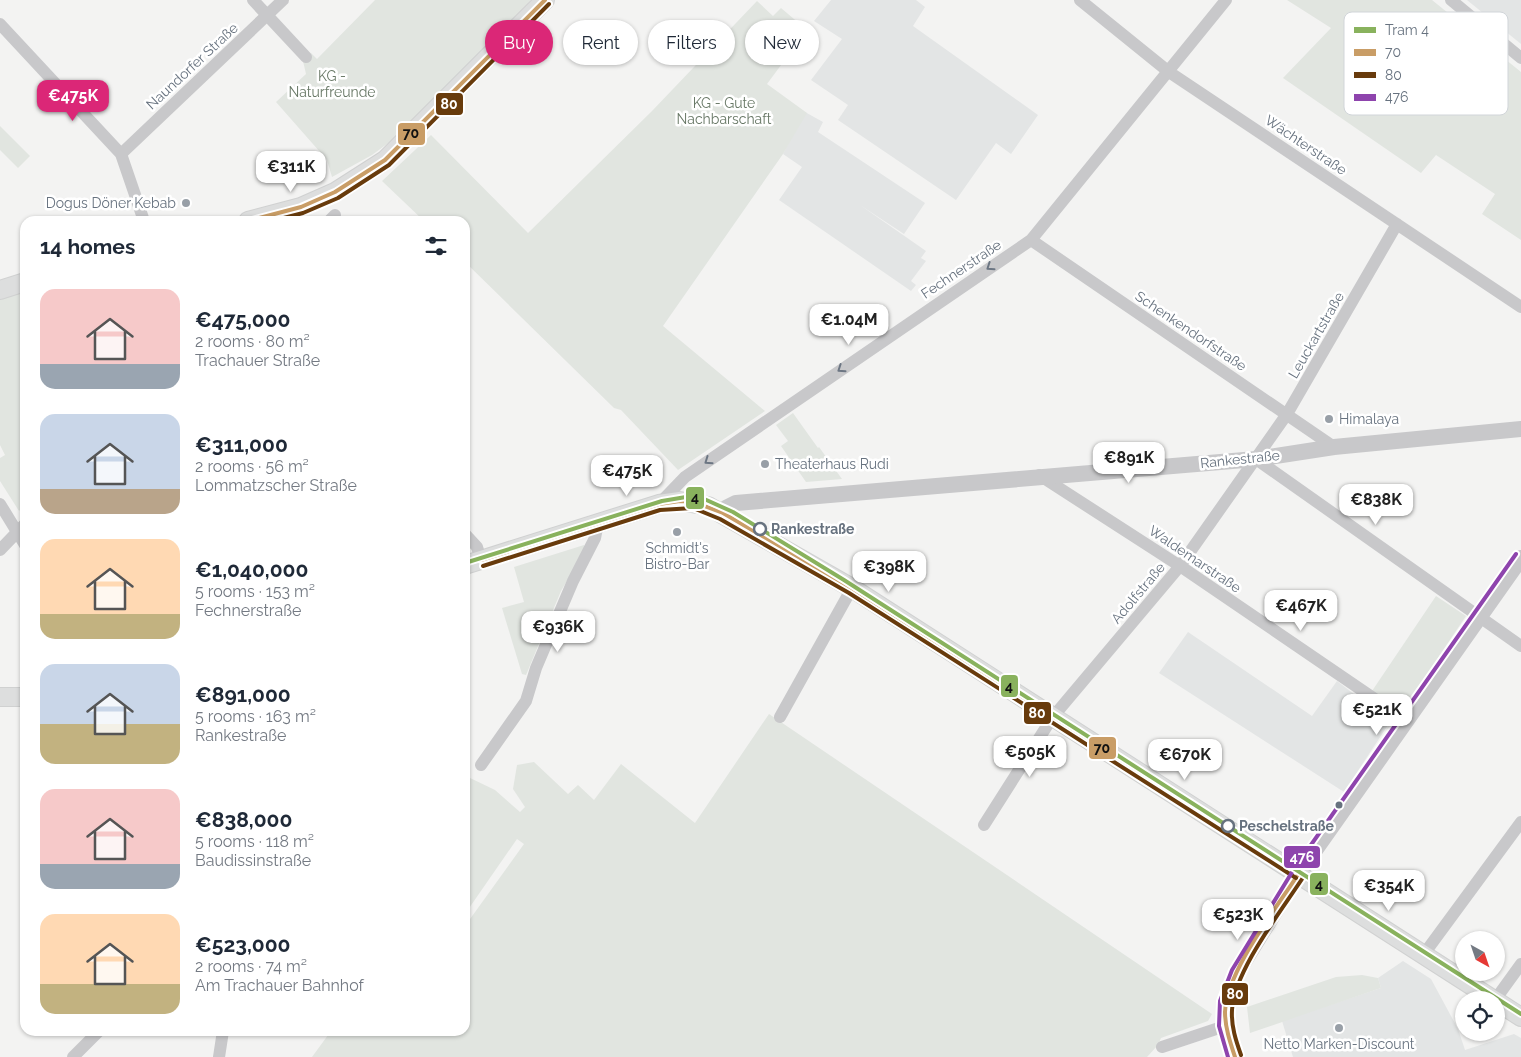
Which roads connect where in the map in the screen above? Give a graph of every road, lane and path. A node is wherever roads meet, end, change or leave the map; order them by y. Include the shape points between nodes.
1 (253, 0) edge
2 (283, 0) edge
3 (545, 0) edge
4 (1080, 0) edge
5 (1226, 0) edge
6 (1451, 0) edge
7 (1465, 12) edge
8 (267, 16) junction
9 (0, 24) edge
10 (1508, 47) edge
11 (306, 57) dead end
12 (1521, 58) edge
13 (1169, 72) junction
14 (121, 154) junction
15 (142, 216) edge
16 (267, 216) edge
17 (1398, 224) junction
18 (1031, 240) junction
19 (20, 284) edge
20 (0, 290) edge
21 (1521, 307) edge
22 (1287, 414) junction
23 (1521, 430) edge
24 (1334, 447) junction
25 (1256, 458) junction
26 (1040, 476) junction
27 (0, 504) edge
28 (659, 504) junction
29 (723, 513) junction
30 (598, 523) junction
31 (20, 527) edge
32 (20, 529) edge
33 (470, 539) edge
34 (0, 550) edge
35 (1521, 558) edge
36 (473, 563) edge
37 (1180, 566) junction
38 (852, 588) junction
39 (1481, 617) junction
40 (1521, 646) edge
41 (0, 697) edge
42 (20, 697) edge
43 (1053, 716) junction
44 (780, 717) dead end
45 (1407, 721) junction
46 (481, 765) dead end
47 (1521, 822) edge
48 (984, 825) dead end
49 (1299, 873) junction
50 (1424, 954) junction
51 (1521, 964) edge
52 (1481, 991) edge
53 (1502, 991) edge
54 (1505, 1007) edge
55 (1521, 1017) edge
56 (1225, 1026) junction
57 (94, 1036) edge
58 (222, 1036) edge
59 (1162, 1047) dead end
60 (73, 1057) edge
61 (219, 1057) edge
62 (1235, 1057) edge

1 - 8 street
2 - 8 street, Naundorfer Straße
3 - 16 main road via 385,160 335,192 301,207
4 - 13 street, Wächterstraße
5 - 13 street, Fechnerstraße
6 - 7 street
8 - 11 street
8 - 14 street, Naundorfer Straße
9 - 14 street
10 - 12 street
13 - 17 street, Wächterstraße
13 - 18 street, Fechnerstraße
14 - 15 street
17 - 21 street, Wächterstraße
17 - 22 street, Leuckartstraße
18 - 22 street, Schenkendorfstraße
18 -> 28 street, Fechnerstraße via 685,477
19 - 20 main road
22 - 24 street, Schenkendorfstraße
22 - 25 street, Leuckartstraße
23 - 24 street, Rankestraße
24 - 25 street, Rankestraße
25 - 26 street, Rankestraße
25 - 37 street, Adolfstraße
25 - 39 street
26 - 29 street, Rankestraße via 736,503
26 - 37 street, Waldemarstraße
27 - 31 street
28 - 29 main road via 694,502
28 - 30 main road
29 - 38 main road
30 - 36 main road
30 - 46 street via 595,538 543,650 526,701
32 - 34 street
33 - 36 street via 477,547
35 - 39 street
37 - 43 street, Adolfstraße
37 - 45 street, Waldemarstraße
38 - 43 main road
38 - 44 street
39 - 40 street
39 - 45 street
41 - 42 main road
43 - 48 street, Adolfstraße
43 - 49 main road
45 - 49 street
47 - 50 street
49 - 50 main road
49 - 56 street via 1237,973 1226,1003
50 - 52 main road
51 - 53 street
54 - 55 main road
56 - 59 street
56 - 62 street
57 - 60 street
58 - 61 street

